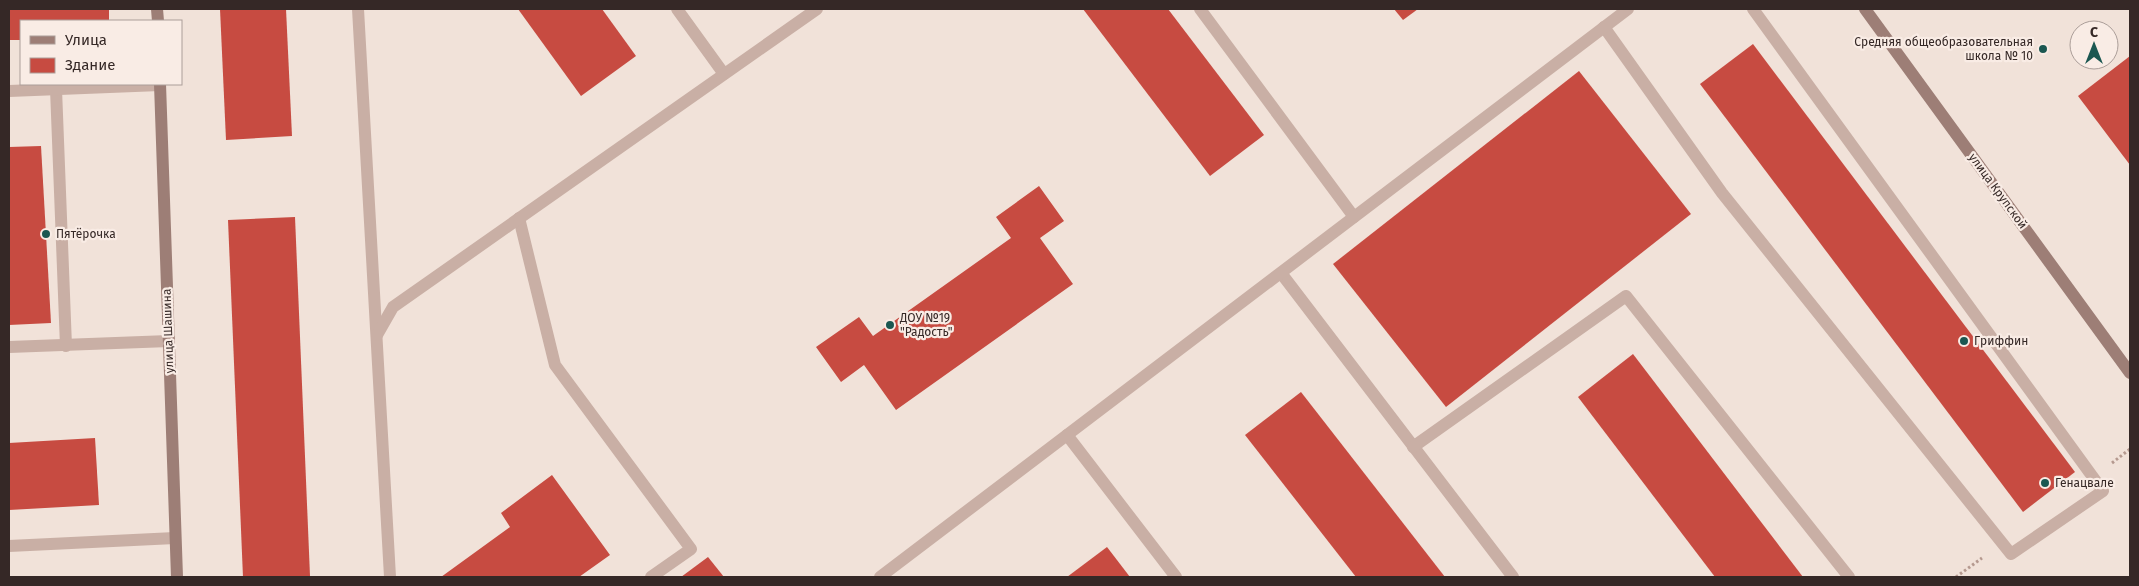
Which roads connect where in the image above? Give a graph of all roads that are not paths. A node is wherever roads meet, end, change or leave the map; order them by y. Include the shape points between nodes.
1 (358, 9) edge
2 (677, 9) edge
3 (817, 9) edge
4 (1200, 9) edge
5 (1628, 9) edge
6 (1753, 9) edge
7 (1865, 9) edge
8 (1604, 27) junction
9 (724, 74) junction
10 (139, 85) edge
11 (160, 85) edge
12 (56, 89) junction
13 (9, 91) edge
14 (1354, 217) junction
15 (519, 218) junction
16 (1281, 272) junction
17 (376, 336) junction
18 (168, 341) junction
19 (66, 346) junction
20 (9, 347) edge
21 (2130, 373) edge
22 (1067, 435) junction
23 (1413, 447) junction
24 (175, 538) junction
25 (9, 546) edge
26 (177, 577) edge
27 (390, 577) edge
28 (651, 577) edge
29 (880, 577) edge
30 (1176, 577) edge
31 (1513, 577) edge
32 (1849, 577) edge

1 - 17 lane
2 - 9 lane
3 - 9 lane
4 - 14 lane
5 - 8 lane
6 - 8 lane via 2103,491 2011,554 1722,193
7 - 21 main road, улица Крупской
8 - 14 lane
9 - 15 lane
10 - 12 lane
11 - 18 main road, улица Шашина
12 - 13 lane
12 - 19 lane
14 - 16 lane
15 - 17 lane via 393,307
15 - 28 lane via 556,366 691,549
16 - 22 lane
16 - 23 lane
17 - 27 lane
18 - 19 lane
18 - 24 main road, улица Шашина
19 - 20 lane
22 - 29 lane
22 - 30 lane
23 - 31 lane
23 - 32 lane via 1626,296
24 - 25 lane
24 - 26 main road, улица Шашина

